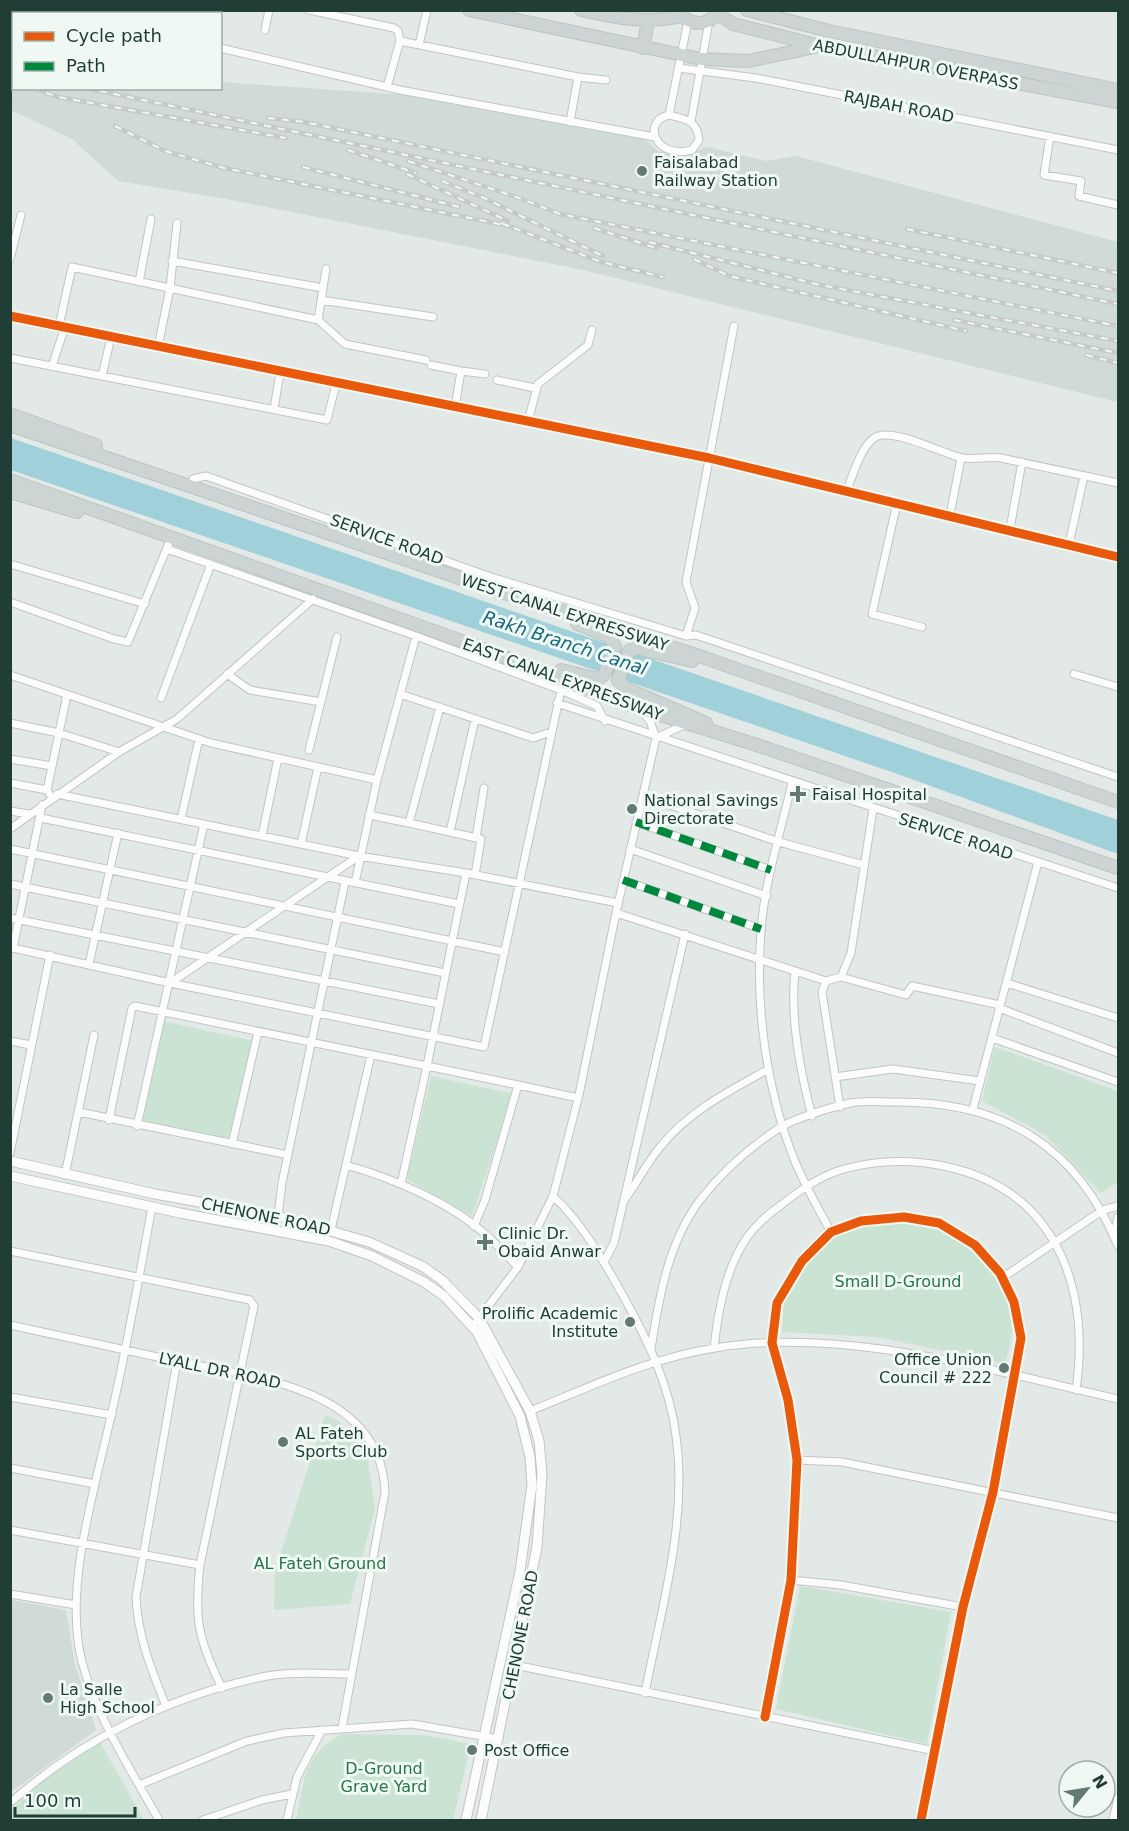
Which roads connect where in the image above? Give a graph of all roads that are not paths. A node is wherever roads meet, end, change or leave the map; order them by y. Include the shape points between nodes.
1 (269, 10) edge
2 (309, 10) edge
3 (427, 10) edge
4 (581, 10) edge
5 (747, 10) edge
6 (470, 11) edge
7 (716, 15) edge
8 (682, 16) edge
9 (648, 20) junction
10 (265, 30) dead end
11 (400, 41) junction
12 (419, 45) junction
13 (820, 46) junction
14 (222, 48) edge
15 (643, 48) junction
16 (680, 55) junction
17 (701, 65) junction
18 (678, 68) junction
19 (578, 77) junction
20 (606, 80) dead end
21 (387, 87) junction
22 (1119, 90) edge
23 (1119, 102) edge
24 (669, 115) junction
25 (691, 121) junction
26 (570, 122) junction
27 (1050, 136) junction
28 (655, 137) junction
29 (1119, 150) edge
30 (1119, 205) edge
31 (21, 215) dead end
32 (151, 219) dead end
33 (177, 223) dead end
34 (10, 259) edge
35 (172, 261) junction
36 (326, 269) dead end
37 (139, 282) junction
38 (170, 288) junction
39 (323, 288) junction
40 (321, 300) junction
41 (10, 316) edge
42 (433, 317) dead end
43 (318, 320) junction
44 (734, 326) dead end
45 (62, 327) junction
46 (592, 330) dead end
47 (111, 337) junction
48 (158, 347) junction
49 (10, 358) edge
50 (52, 366) junction
51 (461, 371) junction
52 (280, 372) junction
53 (484, 374) dead end
54 (102, 376) junction
55 (497, 380) dead end
56 (336, 384) junction
57 (535, 388) junction
58 (455, 407) junction
59 (274, 410) junction
60 (10, 414) edge
61 (528, 421) junction
62 (10, 425) edge
63 (710, 458) junction
64 (961, 458) junction
65 (1022, 462) junction
66 (1084, 476) junction
67 (193, 479) junction
68 (10, 480) edge
69 (1119, 483) edge
70 (10, 492) edge
71 (846, 492) junction
72 (897, 503) junction
73 (256, 507) junction
74 (950, 515) junction
75 (1010, 529) junction
76 (169, 544) junction
77 (1069, 544) junction
78 (1119, 557) edge
79 (10, 564) edge
80 (211, 564) junction
81 (495, 590) junction
82 (313, 600) junction
83 (10, 602) edge
84 (146, 604) junction
85 (922, 627) dead end
86 (416, 636) junction
87 (686, 636) junction
88 (337, 637) dead end
89 (473, 645) junction
90 (227, 674) junction
91 (1074, 674) dead end
92 (10, 675) edge
93 (783, 685) junction
94 (1119, 687) edge
95 (561, 690) junction
96 (400, 694) junction
97 (67, 695) junction
98 (161, 698) dead end
99 (321, 702) junction
100 (557, 703) junction
101 (440, 707) junction
102 (638, 708) junction
103 (475, 719) junction
104 (605, 721) junction
105 (10, 723) edge
106 (686, 724) junction
107 (162, 728) junction
108 (551, 732) junction
109 (59, 733) junction
110 (656, 738) junction
111 (199, 739) junction
112 (757, 745) junction
113 (309, 750) dead end
114 (118, 752) junction
115 (278, 758) junction
116 (10, 759) edge
117 (52, 766) junction
118 (318, 766) junction
119 (1119, 777) edge
120 (377, 780) junction
121 (10, 783) edge
122 (792, 783) junction
123 (484, 788) dead end
124 (47, 790) junction
125 (54, 796) junction
126 (643, 796) junction
127 (1119, 800) edge
128 (42, 805) junction
129 (873, 809) junction
130 (10, 811) edge
131 (29, 814) junction
132 (369, 815) junction
133 (41, 818) junction
134 (181, 819) junction
135 (636, 822) junction
136 (409, 823) junction
137 (204, 824) junction
138 (10, 829) edge
139 (450, 832) junction
140 (118, 833) junction
141 (262, 836) junction
142 (476, 838) junction
143 (778, 842) junction
144 (301, 844) junction
145 (10, 849) edge
146 (630, 849) junction
147 (198, 850) junction
148 (34, 854) junction
149 (360, 856) junction
150 (1038, 862) junction
151 (864, 865) junction
152 (109, 869) junction
153 (771, 870) junction
154 (1119, 871) edge
155 (466, 873) junction
156 (475, 875) junction
157 (327, 877) junction
158 (623, 880) junction
159 (345, 882) junction
160 (355, 883) junction
161 (520, 883) junction
162 (10, 884) edge
163 (190, 886) junction
164 (25, 887) junction
165 (1119, 888) edge
166 (767, 896) junction
167 (618, 903) junction
168 (100, 904) junction
169 (459, 904) junction
170 (284, 906) junction
171 (616, 913) junction
172 (338, 917) junction
173 (10, 918) edge
174 (19, 920) junction
175 (182, 920) junction
176 (761, 928) junction
177 (248, 931) junction
178 (684, 934) junction
179 (95, 935) junction
180 (452, 941) junction
181 (12, 947) edge
182 (331, 948) junction
183 (176, 951) junction
184 (505, 952) junction
185 (50, 955) junction
186 (208, 957) junction
187 (760, 960) junction
188 (88, 964) junction
189 (795, 970) junction
190 (445, 973) junction
191 (841, 977) junction
192 (324, 981) junction
193 (825, 981) junction
194 (170, 983) junction
195 (1007, 983) junction
196 (439, 1004) junction
197 (1000, 1007) junction
198 (318, 1012) junction
199 (161, 1013) junction
200 (1119, 1018) edge
201 (258, 1032) junction
202 (94, 1035) dead end
203 (433, 1036) junction
204 (992, 1038) junction
205 (10, 1041) edge
206 (311, 1043) junction
207 (31, 1045) junction
208 (1119, 1053) edge
209 (371, 1055) junction
210 (427, 1066) junction
211 (769, 1069) junction
212 (835, 1077) junction
213 (980, 1081) junction
214 (1119, 1082) edge
215 (518, 1085) junction
216 (578, 1098) junction
217 (840, 1107) junction
218 (973, 1109) junction
219 (79, 1112) junction
220 (812, 1116) junction
221 (109, 1120) junction
222 (137, 1126) junction
223 (783, 1126) junction
224 (232, 1144) junction
225 (10, 1153) edge
226 (288, 1155) junction
227 (10, 1161) edge
228 (346, 1165) junction
229 (65, 1175) junction
230 (10, 1176) edge
231 (400, 1184) junction
232 (806, 1186) junction
233 (553, 1196) junction
234 (623, 1201) junction
235 (1119, 1206) edge
236 (152, 1207) junction
237 (1103, 1210) junction
238 (278, 1216) junction
239 (1119, 1217) edge
240 (474, 1226) junction
241 (331, 1230) junction
242 (831, 1232) junction
243 (1114, 1236) junction
244 (1053, 1244) junction
245 (1119, 1246) edge
246 (10, 1251) edge
247 (604, 1262) junction
248 (518, 1267) junction
249 (139, 1277) junction
250 (1002, 1278) junction
251 (479, 1318) junction
252 (10, 1325) edge
253 (473, 1326) junction
254 (772, 1343) junction
255 (714, 1348) junction
256 (125, 1349) junction
257 (651, 1349) junction
258 (177, 1361) junction
259 (655, 1362) junction
260 (239, 1374) junction
261 (1016, 1376) junction
262 (1076, 1390) junction
263 (10, 1397) edge
264 (1119, 1399) edge
265 (530, 1411) junction
266 (112, 1416) junction
267 (797, 1460) junction
268 (10, 1468) edge
269 (95, 1484) junction
270 (993, 1492) junction
271 (1119, 1518) edge
272 (10, 1530) edge
273 (83, 1545) junction
274 (143, 1557) junction
275 (200, 1565) junction
276 (791, 1580) junction
277 (10, 1594) edge
278 (76, 1605) junction
279 (963, 1607) junction
280 (515, 1665) junction
281 (350, 1674) junction
282 (222, 1688) junction
283 (645, 1693) junction
284 (166, 1706) junction
285 (765, 1717) junction
286 (342, 1728) junction
287 (322, 1730) junction
288 (110, 1731) junction
289 (485, 1737) junction
290 (499, 1739) junction
291 (935, 1751) junction
292 (139, 1785) junction
293 (292, 1794) junction
294 (1119, 1798) edge
295 (10, 1803) edge
296 (159, 1821) edge
297 (203, 1821) edge
298 (287, 1821) edge
299 (466, 1821) edge
300 (481, 1821) edge
301 (921, 1821) edge
302 (1113, 1821) edge

1 - 10 street
2 - 11 street via 393,28
3 - 12 street
4 - 9 main road via 628,21
5 - 22 main road, ABDULLAHPUR OVERPASS via 829,31
6 - 15 main road, RAJBAH ROAD
7 - 8 main road via 702,23
7 - 13 main road, ABDULLAHPUR OVERPASS via 734,24
7 - 17 street
8 - 9 main road
8 - 16 street
9 - 15 main road
11 - 12 street
11 - 21 street
12 - 19 street
13 - 17 main road, RAJBAH ROAD via 748,61
13 - 23 main road, ABDULLAHPUR OVERPASS
14 - 21 street
15 - 16 main road, RAJBAH ROAD
16 - 17 main road, RAJBAH ROAD
16 - 18 street
17 - 18 street, RAJBAH ROAD
17 - 25 street
17 - 27 street, RAJBAH ROAD
18 - 24 street
19 - 20 street
19 - 26 street
21 - 26 street
24 - 25 street
24 - 28 street via 660,119
25 - 28 street via 699,140 692,150 664,148
26 - 28 street
27 - 29 street, RAJBAH ROAD
27 - 30 street via 1044,175 1081,181 1079,196
31 - 34 street
32 - 37 street
33 - 35 street
35 - 38 street
35 - 39 street
36 - 39 street
37 - 38 street
37 - 45 street via 72,267
38 - 43 street
38 - 48 street
39 - 40 street
40 - 42 street
40 - 43 street
41 - 45 street
43 - 51 street via 345,344
44 - 63 street
45 - 47 street
45 - 50 street
46 - 57 street via 588,345
47 - 48 street
47 - 54 street
48 - 52 street
49 - 50 street
50 - 54 street
51 - 53 street
51 - 58 street
52 - 56 street
52 - 59 street
54 - 59 street
55 - 57 street
56 - 58 street
56 - 59 street via 327,420
57 - 61 street
58 - 61 street
60 - 67 main road
61 - 63 street
62 - 73 main road, WEST CANAL EXPRESSWAY
63 - 71 street
63 - 87 street via 686,582 695,608
64 - 65 street via 984,456
64 - 71 street via 916,441 877,435 867,445
64 - 74 street
65 - 66 street
65 - 75 street
66 - 69 street
66 - 77 street
67 - 73 main road
67 - 87 street, SERVICE ROAD via 206,476 491,577
68 - 76 main road, EAST CANAL EXPRESSWAY
70 - 76 main road
71 - 72 street
72 - 74 street
72 - 85 street via 872,614
73 - 81 main road, WEST CANAL EXPRESSWAY
74 - 75 street
75 - 77 street
76 - 80 street
76 - 84 street
76 - 89 main road, EAST CANAL EXPRESSWAY
77 - 78 street
79 - 84 street
80 - 82 street
80 - 98 street
81 - 89 main road via 610,637 615,647 604,675 593,679
81 - 93 main road, WEST CANAL EXPRESSWAY
82 - 86 street
82 - 90 street
83 - 84 street via 128,642
86 - 95 street
86 - 96 street
87 - 119 street, SERVICE ROAD via 696,635
88 - 99 street
89 - 102 main road, EAST CANAL EXPRESSWAY
90 - 99 street via 250,690
90 - 107 street
91 - 94 street
92 - 97 street
93 - 112 main road via 644,649 629,651 618,680 627,689
93 - 127 main road, WEST CANAL EXPRESSWAY
95 - 100 street
95 - 104 street via 597,706
96 - 101 street
96 - 120 street
97 - 107 street
97 - 109 street
99 - 113 street
100 - 104 street, SERVICE ROAD
100 - 108 street
101 - 103 street
101 - 136 street
102 - 106 main road, EAST CANAL EXPRESSWAY
102 - 110 street via 650,721
103 - 108 street via 533,738
103 - 139 street
104 - 110 street, SERVICE ROAD
105 - 109 street
106 - 110 street
106 - 112 main road, EAST CANAL EXPRESSWAY
107 - 111 street
107 - 114 street
108 - 161 street
109 - 114 street
109 - 117 street
110 - 122 street, SERVICE ROAD
110 - 126 street
111 - 115 street
111 - 134 street
112 - 154 main road, EAST CANAL EXPRESSWAY
114 - 125 street
115 - 118 street
115 - 141 street
116 - 117 street
117 - 124 street
118 - 120 street
118 - 144 street
120 - 132 street
121 - 124 street
122 - 129 street, SERVICE ROAD
122 - 143 street
123 - 142 street
124 - 125 street
125 - 128 street
125 - 134 street
126 - 135 street
126 - 143 street
128 - 131 street
128 - 133 street
129 - 150 street, SERVICE ROAD
129 - 151 street
130 - 131 street
131 - 138 street
132 - 136 street
132 - 149 street
133 - 140 street
133 - 148 street
134 - 137 street
135 - 146 street
135 - 153 street
136 - 139 street
137 - 141 street
137 - 147 street
139 - 142 street
140 - 147 street
140 - 152 street
141 - 144 street
142 - 156 street via 482,841
143 - 151 street
143 - 153 street
144 - 149 street
145 - 148 street
146 - 158 street
146 - 166 street
147 - 157 street
147 - 163 street
148 - 152 street
148 - 164 street
149 - 155 street
149 - 157 street
149 - 160 street
150 - 165 street, SERVICE ROAD
150 - 195 street
151 - 191 street via 851,953
152 - 163 street
152 - 168 street
153 - 166 street
155 - 156 street
155 - 169 street
156 - 161 street
157 - 159 street
157 - 170 street
158 - 167 street
158 - 176 street
159 - 160 street
159 - 172 street
160 - 169 street
161 - 167 street
161 - 184 street
162 - 164 street
163 - 170 street
163 - 175 street
164 - 168 street
164 - 174 street
166 - 176 street
167 - 171 street
168 - 175 street
168 - 179 street
169 - 180 street
170 - 172 street
170 - 177 street
171 - 178 street
171 - 216 street
172 - 180 street
172 - 182 street
173 - 174 street
174 - 179 street
174 - 181 street
175 - 177 street
175 - 183 street
176 - 187 street
177 - 182 street
177 - 186 street
178 - 187 street
178 - 234 street
179 - 183 street
179 - 188 street
180 - 184 street
180 - 190 street
181 - 185 street
182 - 190 street
182 - 192 street
183 - 186 street
183 - 194 street
184 - 203 street via 487,1045
185 - 188 street
185 - 207 street
186 - 192 street
186 - 194 street
187 - 189 street
187 - 211 street
188 - 194 street
189 - 193 street
189 - 220 street via 798,1034
190 - 196 street
191 - 193 street
191 - 197 street via 906,995 912,986
192 - 196 street
192 - 198 street
193 - 212 street via 822,992
194 - 198 street
194 - 199 street
195 - 197 street
195 - 200 street
196 - 203 street
197 - 204 street
197 - 208 street
198 - 203 street
198 - 206 street
199 - 201 street
199 - 221 street via 132,1008
199 - 222 street
201 - 206 street
201 - 224 street
202 - 219 street
203 - 210 street
204 - 213 street
204 - 214 street
205 - 207 street
206 - 209 street
206 - 226 street
207 - 225 street
209 - 210 street
209 - 228 street
210 - 215 street
210 - 231 street
211 - 223 street
211 - 234 street via 683,1123 660,1147
212 - 213 street via 893,1069
212 - 217 street
213 - 218 street
215 - 216 street
215 - 240 street
216 - 233 street
217 - 218 street via 851,1103 929,1102
217 - 220 street
218 - 237 street via 1020,1128 1064,1161
219 - 221 street
219 - 229 street
220 - 223 street
221 - 222 street
222 - 224 street
223 - 232 street
223 - 257 street via 735,1162 700,1200 671,1250
224 - 226 street
226 - 238 street
227 - 229 street, CHENONE ROAD
228 - 231 street
228 - 241 street
229 - 238 street, CHENONE ROAD
230 - 236 street, CHENONE ROAD
231 - 240 street
232 - 242 street
232 - 244 street via 843,1170 881,1162 963,1170 1000,1188 1031,1212
232 - 255 street via 767,1216 745,1240 718,1314
233 - 247 street
233 - 248 street
234 - 247 street via 614,1243
235 - 237 street
236 - 249 street
236 - 253 street, CHENONE ROAD via 316,1238 372,1256 424,1282
237 - 243 street
237 - 244 street
238 - 241 street, CHENONE ROAD
239 - 243 street
240 - 248 street
241 - 251 street, CHENONE ROAD via 422,1266 442,1280
242 - 250 street via 861,1221 904,1217 939,1223 975,1245
242 - 254 street via 802,1261 777,1303
243 - 245 street
244 - 250 street
244 - 262 street via 1070,1279 1080,1325
246 - 249 street
247 - 257 street
248 - 251 street
249 - 256 street
249 - 260 street via 250,1300 255,1313
250 - 261 street via 1014,1302 1021,1338
251 - 253 street
251 - 265 street, CHENONE ROAD
252 - 256 street, LYALL DR ROAD
253 - 289 street, CHENONE ROAD via 520,1416 532,1485 520,1571
254 - 255 street
254 - 261 street via 873,1347
254 - 267 street via 788,1400
255 - 259 street
256 - 258 street, LYALL DR ROAD
256 - 266 street
257 - 259 street
258 - 260 street, LYALL DR ROAD
258 - 274 street
259 - 265 street
259 - 283 street via 677,1437 677,1517
260 - 275 street
260 - 281 street, LYALL DR ROAD via 288,1384 343,1413 368,1435 381,1461 383,1508
261 - 262 street
261 - 270 street
262 - 264 street
263 - 266 street
265 - 280 street, CHENONE ROAD via 541,1457 537,1547
266 - 269 street
267 - 270 street via 842,1462
267 - 276 street
268 - 269 street
269 - 273 street
270 - 271 street
270 - 279 street
272 - 273 street
273 - 274 street
273 - 278 street
274 - 275 street
274 - 284 street via 136,1597 137,1627
275 - 282 street via 198,1627
276 - 279 street
276 - 285 street
277 - 278 street
278 - 288 street via 82,1662
279 - 291 street
280 - 283 street
280 - 290 street, CHENONE ROAD
281 - 282 street via 269,1676
281 - 286 street, LYALL DR ROAD
282 - 284 street
283 - 285 street
284 - 288 street
285 - 291 street
286 - 287 street
286 - 289 street via 412,1724
287 - 292 street via 247,1741
287 - 293 street via 304,1761
288 - 292 street
288 - 295 street via 57,1764
289 - 290 street
289 - 299 street, CHENONE ROAD
290 - 300 street, CHENONE ROAD
291 - 301 street
292 - 296 street
293 - 297 street via 254,1802
293 - 298 street
294 - 302 street

